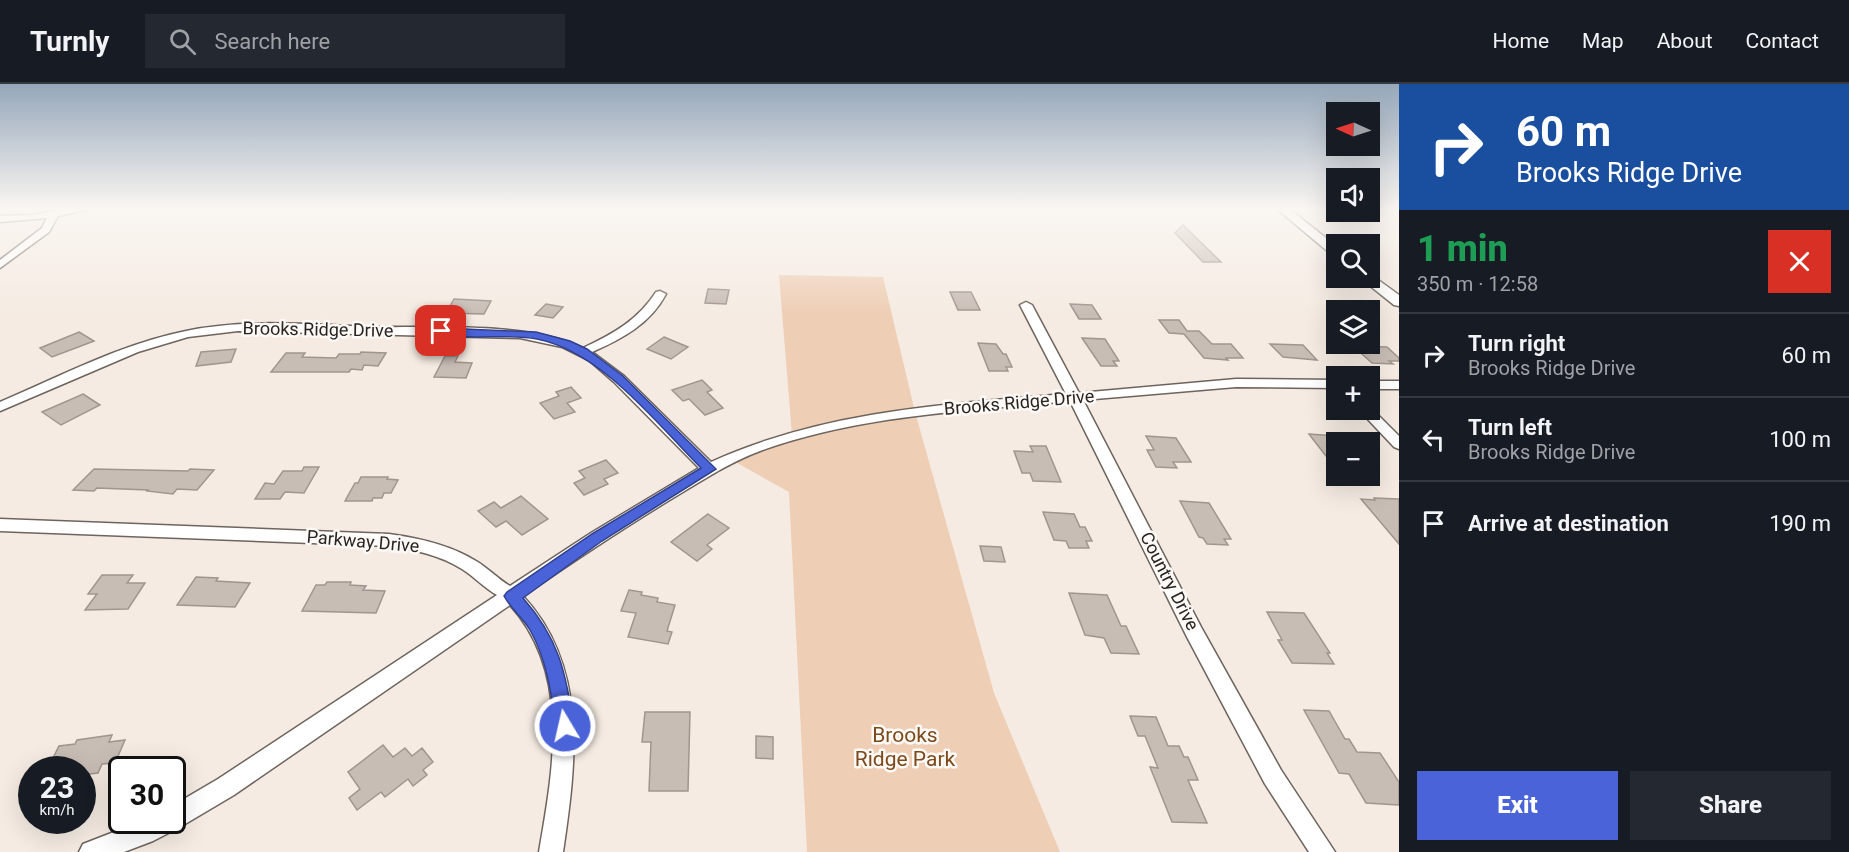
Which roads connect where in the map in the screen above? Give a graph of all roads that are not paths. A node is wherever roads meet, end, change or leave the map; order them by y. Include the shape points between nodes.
1 (28, 244) edge
2 (0, 266) edge
3 (1380, 287) edge
4 (660, 294) dead end
5 (1399, 302) edge
6 (1026, 305) dead end
7 (583, 352) junction
8 (1326, 384) edge
9 (1380, 385) edge
10 (1399, 386) edge
11 (1073, 397) junction
12 (0, 407) edge
13 (1376, 420) edge
14 (1399, 444) edge
15 (709, 469) junction
16 (0, 525) edge
17 (512, 596) junction
18 (186, 811) edge
19 (142, 834) edge
20 (91, 852) edge
21 (551, 852) edge
22 (1323, 852) edge

1 - 2 street
3 - 5 street
4 - 7 street via 651,310 633,325
6 - 11 street, Country Drive
7 - 12 street, Brooks Ridge Drive via 558,341 520,334 238,327 187,334 134,349
7 - 15 street, Brooks Ridge Drive via 619,379
8 - 11 street, Brooks Ridge Drive via 1236,383
9 - 10 street
11 - 15 street, Brooks Ridge Drive via 877,417 792,435
11 - 22 street, Country Drive via 1273,777
13 - 14 street
15 - 17 street, Brooks Ridge Drive via 597,537
16 - 17 street, Parkway Drive via 401,541 472,565
17 - 18 street, Brooks Ridge Drive
17 - 21 street, Parkway Drive via 548,647 558,679 565,726
19 - 20 street, Brooks Ridge Drive

